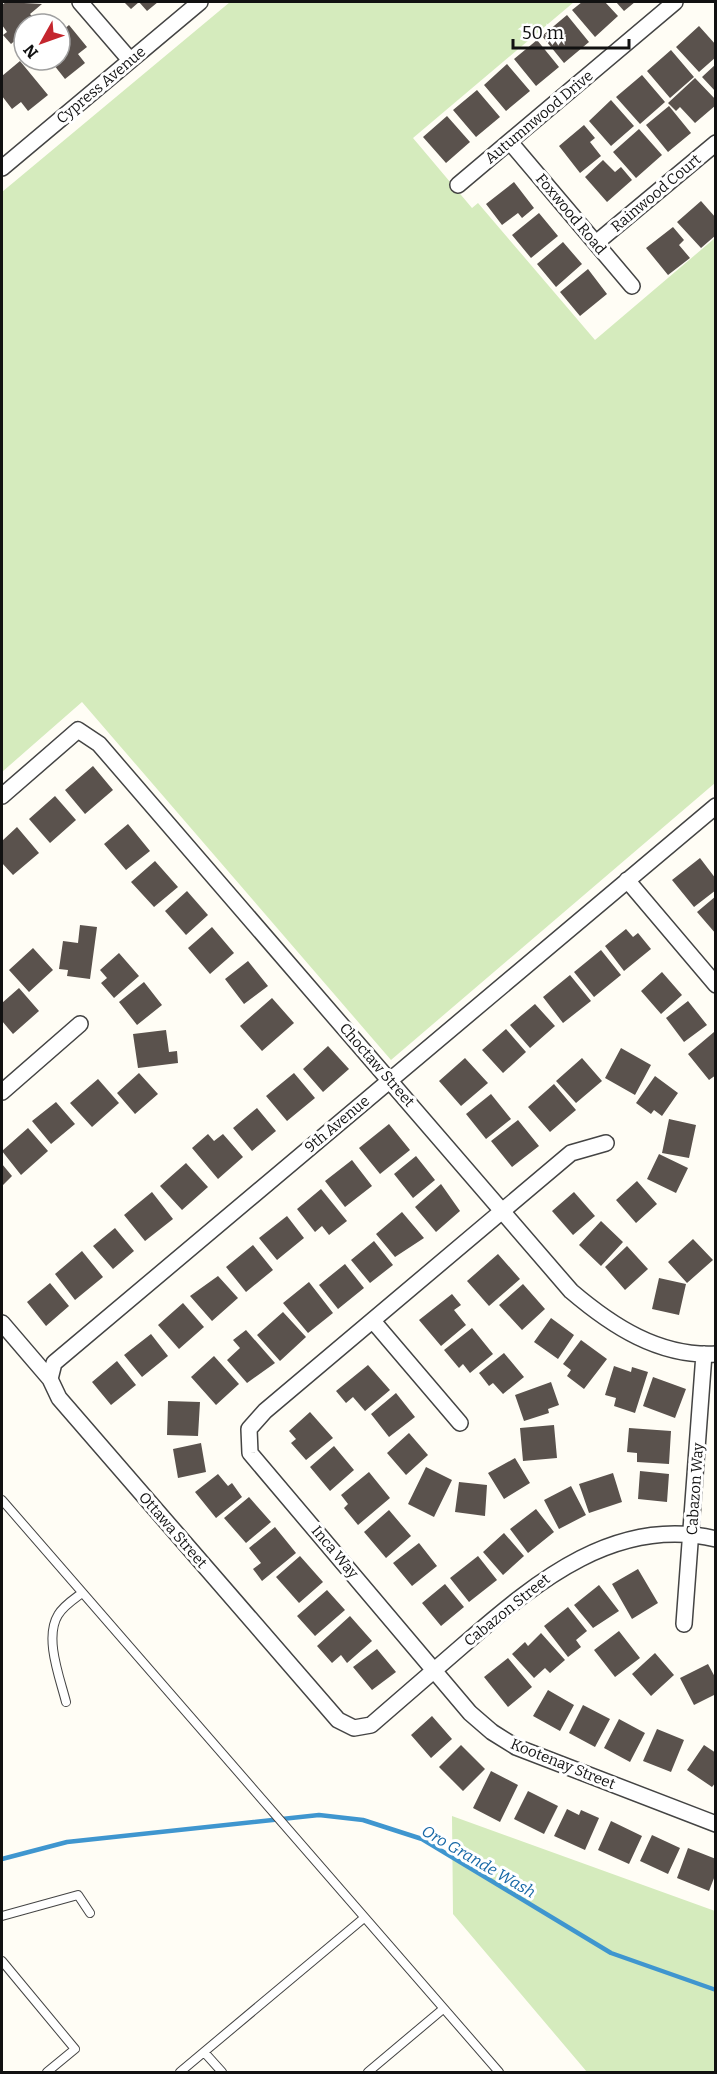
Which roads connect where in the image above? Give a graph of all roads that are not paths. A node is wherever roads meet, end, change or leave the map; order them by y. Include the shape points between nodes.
1 (80, 2) edge
2 (200, 2) edge
3 (675, 2) edge
4 (130, 60) junction
5 (510, 141) junction
6 (716, 143) edge
7 (2, 168) edge
8 (458, 185) dead end
9 (596, 243) junction
10 (632, 286) dead end
11 (2, 796) edge
12 (716, 806) edge
13 (627, 880) junction
14 (716, 985) edge
15 (80, 1024) dead end
16 (389, 1080) junction
17 (2, 1092) edge
18 (606, 1143) dead end
19 (504, 1210) junction
20 (373, 1321) junction
21 (2, 1323) edge
22 (710, 1354) edge
23 (50, 1379) junction
24 (460, 1423) dead end
25 (2, 1500) edge
26 (692, 1533) junction
27 (716, 1539) edge
28 (82, 1593) junction
29 (684, 1624) dead end
30 (435, 1670) junction
31 (66, 1702) dead end
32 (354, 1728) joint
33 (716, 1824) edge
34 (90, 1913) dead end
35 (2, 1916) edge
36 (364, 1918) junction
37 (2, 1961) edge
38 (443, 2009) junction
39 (204, 2052) junction
40 (49, 2072) edge
41 (180, 2073) edge
42 (222, 2073) edge
43 (368, 2073) edge
44 (499, 2073) edge

1 - 4 street
2 - 4 street, Cypress Avenue
3 - 5 street, Autumnwood Drive
4 - 7 street, Cypress Avenue
5 - 8 street, Autumnwood Drive
5 - 9 street, Foxwood Road
6 - 9 street, Rainwood Court
9 - 10 street, Foxwood Road
11 - 16 street, Choctaw Street via 78,730 99,744
12 - 13 street, 9th Avenue
13 - 14 street
13 - 16 street, 9th Avenue
15 - 17 street
16 - 19 street, Choctaw Street
16 - 23 street, 9th Avenue via 54,1364
18 - 19 street via 571,1153
19 - 20 street
19 - 22 street, Choctaw Street via 572,1291 603,1318 644,1341
20 - 24 street
20 - 30 street, Inca Way via 249,1429 250,1453
21 - 23 street, Ottawa Street
22 - 26 street, Cabazon Way
23 - 32 street, Ottawa Street via 59,1398 330,1711
25 - 28 lane
26 - 27 street, Cabazon Street
26 - 29 street, Cabazon Way
26 - 30 street, Cabazon Street via 625,1540 589,1552 525,1591
28 - 31 lane via 56,1617 54,1652
28 - 36 lane
30 - 32 street, Cabazon Street via 371,1725
30 - 33 street, Kootenay Street via 470,1713 516,1748
34 - 35 lane via 78,1895
36 - 38 lane
36 - 39 lane
37 - 40 lane via 75,2049
38 - 43 lane
38 - 44 lane
39 - 41 lane
39 - 42 lane

